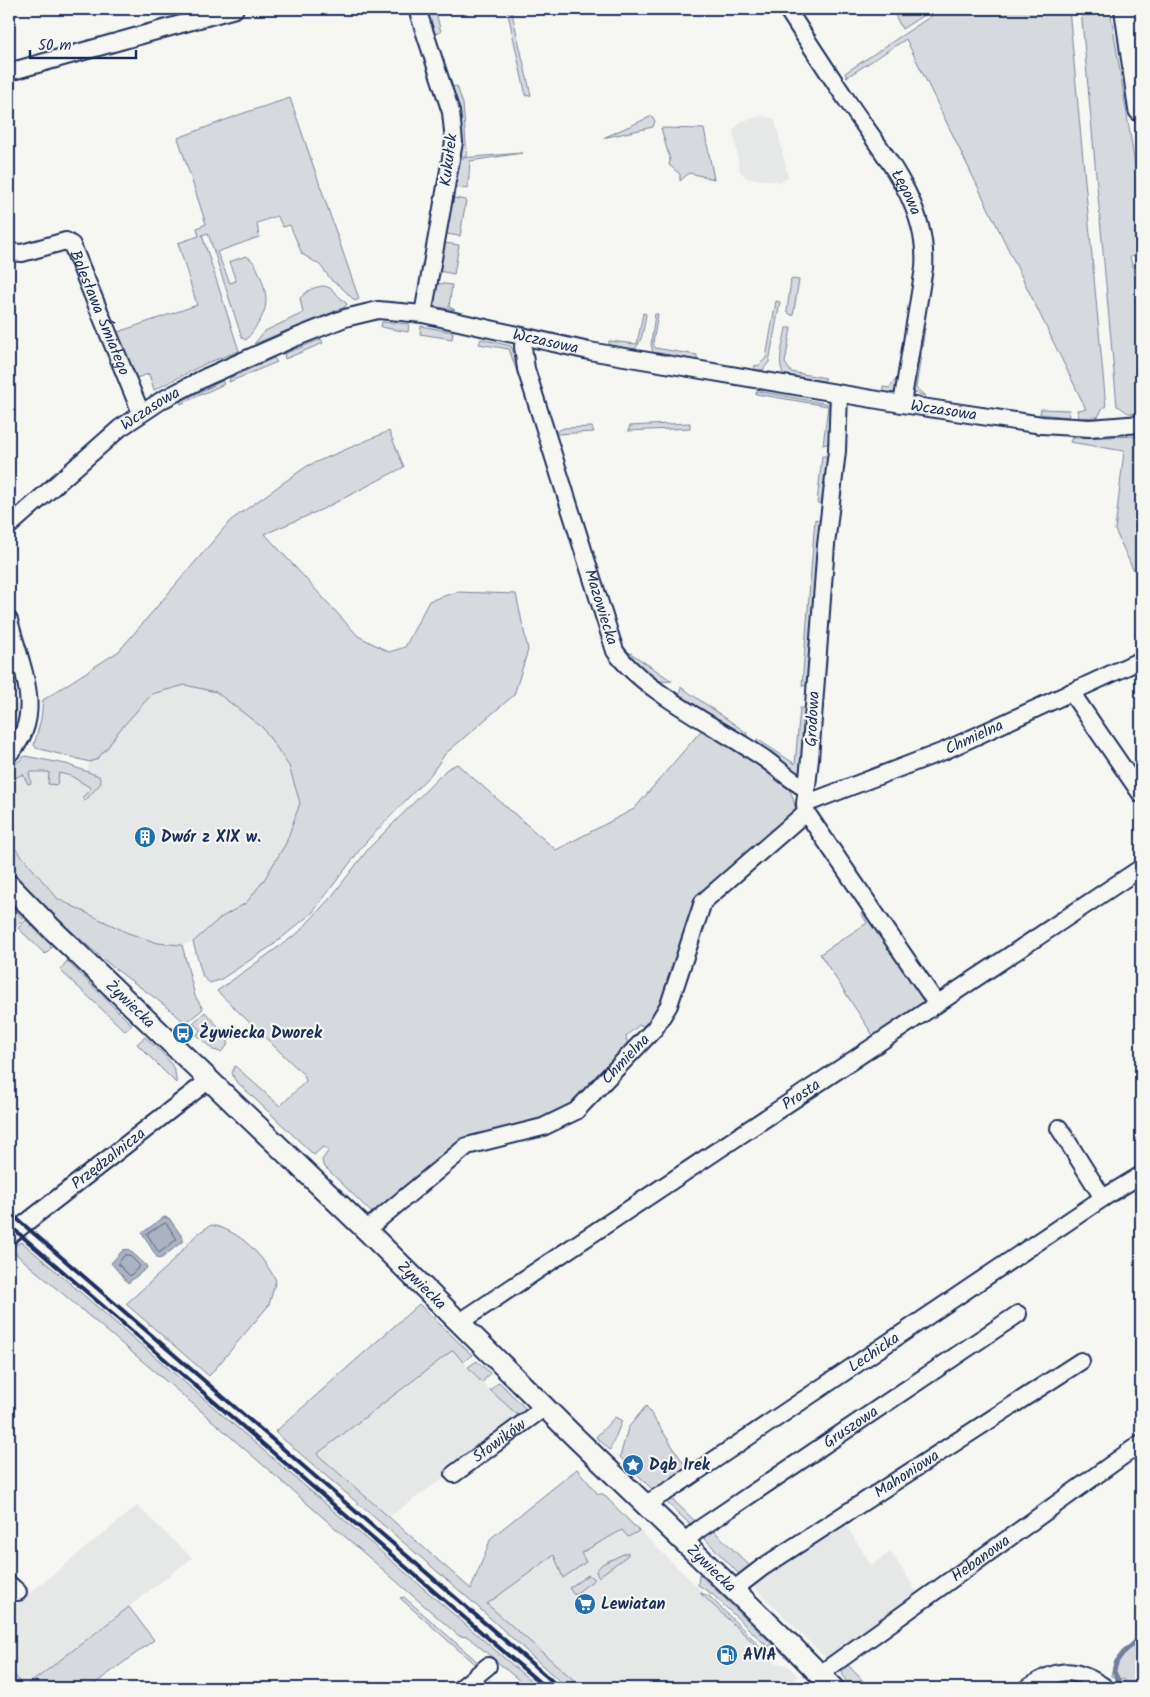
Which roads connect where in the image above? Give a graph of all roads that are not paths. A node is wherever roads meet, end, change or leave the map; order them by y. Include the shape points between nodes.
1 (235, 9) edge
2 (417, 9) edge
3 (787, 9) edge
4 (1127, 9) edge
5 (9, 72) edge
6 (1141, 109) edge
7 (9, 252) edge
8 (423, 314) junction
9 (524, 338) junction
10 (839, 394) junction
11 (902, 404) junction
12 (141, 413) junction
13 (1141, 424) edge
14 (9, 526) edge
15 (9, 620) edge
16 (1141, 660) edge
17 (1071, 692) junction
18 (9, 754) edge
19 (1141, 794) edge
20 (805, 801) junction
21 (1141, 868) edge
22 (9, 885) edge
23 (938, 1004) junction
24 (209, 1080) junction
25 (1059, 1128) dead end
26 (1141, 1175) edge
27 (1103, 1198) junction
28 (366, 1230) junction
29 (9, 1236) edge
30 (1018, 1314) dead end
31 (460, 1322) junction
32 (1081, 1361) dead end
33 (545, 1407) junction
34 (1141, 1443) edge
35 (454, 1474) dead end
36 (644, 1505) junction
37 (684, 1543) junction
38 (733, 1590) junction
39 (488, 1666) dead end
40 (826, 1681) edge
41 (461, 1688) edge
42 (1027, 1688) edge
43 (1106, 1688) edge

1 - 5 street
2 - 8 street, Kukułek via 451,112 454,142
3 - 11 street, Łęgowa via 895,172 918,216 925,262
4 - 6 highway
7 - 12 street, Bolesława Śmiałego via 22,253 66,241 72,245
8 - 9 street, Wczasowa
8 - 12 street, Wczasowa via 378,310 345,318 206,377
9 - 10 street, Wczasowa
9 - 20 street, Mazowiecka via 526,369 615,650 636,674 791,780
10 - 11 street, Wczasowa
10 - 20 street, Grodowa via 837,451
11 - 13 street, Wczasowa via 1042,425 1090,428
12 - 14 street, Wczasowa via 60,479
15 - 18 street via 30,712 22,737
16 - 17 street, Chmielna
17 - 19 street
17 - 20 street, Chmielna via 944,751
20 - 23 street
20 - 28 street, Chmielna via 703,902 663,1017 576,1111 543,1127 467,1146
21 - 23 street, Prosta
22 - 24 main road, Żywiecka
23 - 31 street, Prosta
24 - 28 main road, Żywiecka
24 - 29 street, Przędzalnicza
25 - 27 street
26 - 27 street, Lechicka
27 - 36 street, Lechicka
28 - 31 main road, Żywiecka
30 - 37 street, Gruszowa via 698,1530
31 - 33 main road, Żywiecka
32 - 38 street, Mahoniowa via 763,1567
33 - 35 street, Słowików
33 - 36 main road, Żywiecka
34 - 40 street, Hebanowa
36 - 37 main road, Żywiecka
37 - 38 main road, Żywiecka
38 - 40 main road, Żywiecka
39 - 41 street
42 - 43 street via 1045,1677 1068,1673 1088,1676

